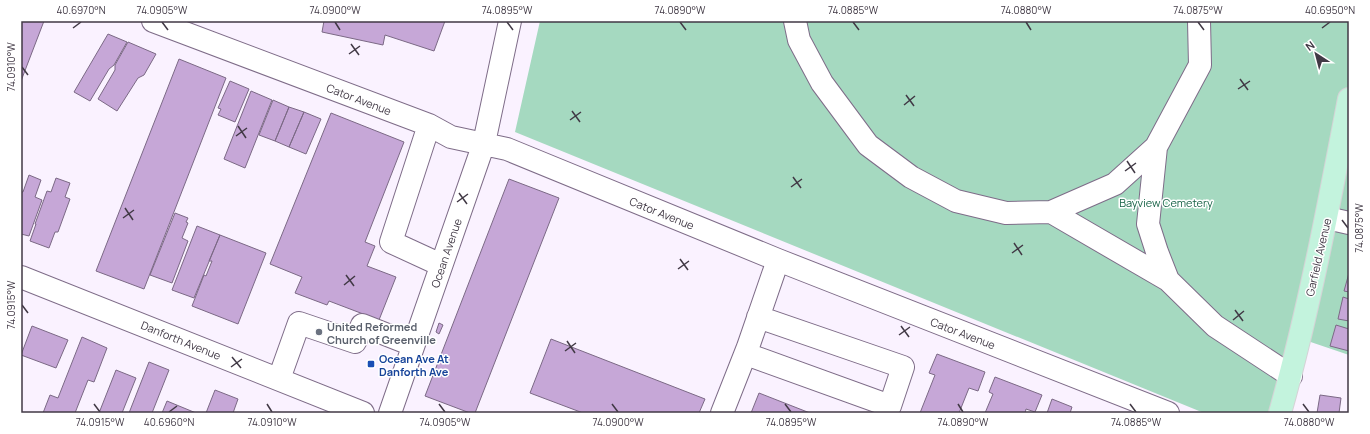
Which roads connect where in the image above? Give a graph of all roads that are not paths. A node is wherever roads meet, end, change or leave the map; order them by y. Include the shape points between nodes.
1 (153, 21) edge
2 (510, 21) edge
3 (795, 21) edge
4 (1199, 21) edge
5 (181, 26) edge
6 (1349, 99) edge
7 (429, 125) junction
8 (484, 143) junction
9 (1156, 147) junction
10 (1051, 212) junction
11 (1327, 218) junction
12 (1349, 223) edge
13 (778, 260) junction
14 (441, 265) junction
15 (21, 277) edge
16 (1168, 280) junction
17 (758, 317) junction
18 (413, 345) junction
19 (746, 354) junction
20 (1291, 376) junction
21 (279, 379) junction
22 (363, 413) edge
23 (390, 413) edge
24 (722, 413) edge
25 (1168, 413) edge
26 (1280, 413) edge

1 - 5 street, Cator Avenue
2 - 8 street, Ocean Avenue
3 - 10 street via 799,40 822,83 868,145 912,177 956,201 1006,213
4 - 9 street via 1200,65
5 - 7 street, Cator Avenue
6 - 11 main road, Garfield Avenue
7 - 8 street, Cator Avenue via 451,137
7 - 14 street via 391,242
8 - 13 street, Cator Avenue via 507,149
8 - 14 street, Ocean Avenue
9 - 10 street via 1115,184
9 - 16 street via 1148,224
10 - 16 street
11 - 12 street
11 - 20 main road, Garfield Avenue
13 - 17 street
13 - 25 street, Cator Avenue
14 - 18 street, Ocean Avenue
15 - 21 street, Danforth Avenue
16 - 20 street via 1215,326
17 - 19 street
17 - 19 street via 903,367 890,406
18 - 21 street via 362,325 355,342 299,323
18 - 23 street, Ocean Avenue
19 - 24 street
20 - 26 main road, Garfield Avenue
21 - 22 street, Danforth Avenue

